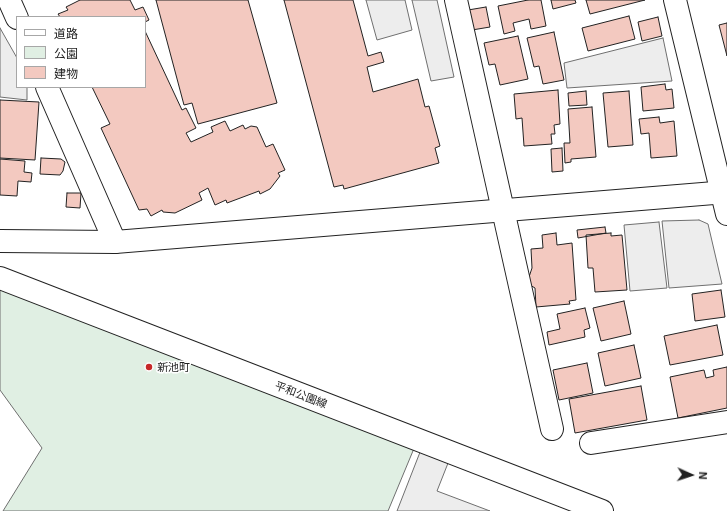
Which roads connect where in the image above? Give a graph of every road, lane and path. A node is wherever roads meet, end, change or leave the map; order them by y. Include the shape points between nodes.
1 (9, 0) edge
2 (456, 0) edge
3 (675, 0) edge
4 (16, 16) edge
5 (47, 88) edge
6 (724, 192) edge
7 (503, 209) junction
8 (727, 214) edge
9 (0, 241) edge
10 (116, 242) junction
11 (0, 278) edge
12 (727, 422) edge
13 (552, 429) dead end
14 (591, 443) dead end
15 (602, 511) edge

1 - 4 street
2 - 7 street
3 - 6 street
5 - 10 street
6 - 7 street
6 - 8 street
7 - 10 street
7 - 13 street
9 - 10 street
11 - 15 street, 平和公園線
12 - 14 street

